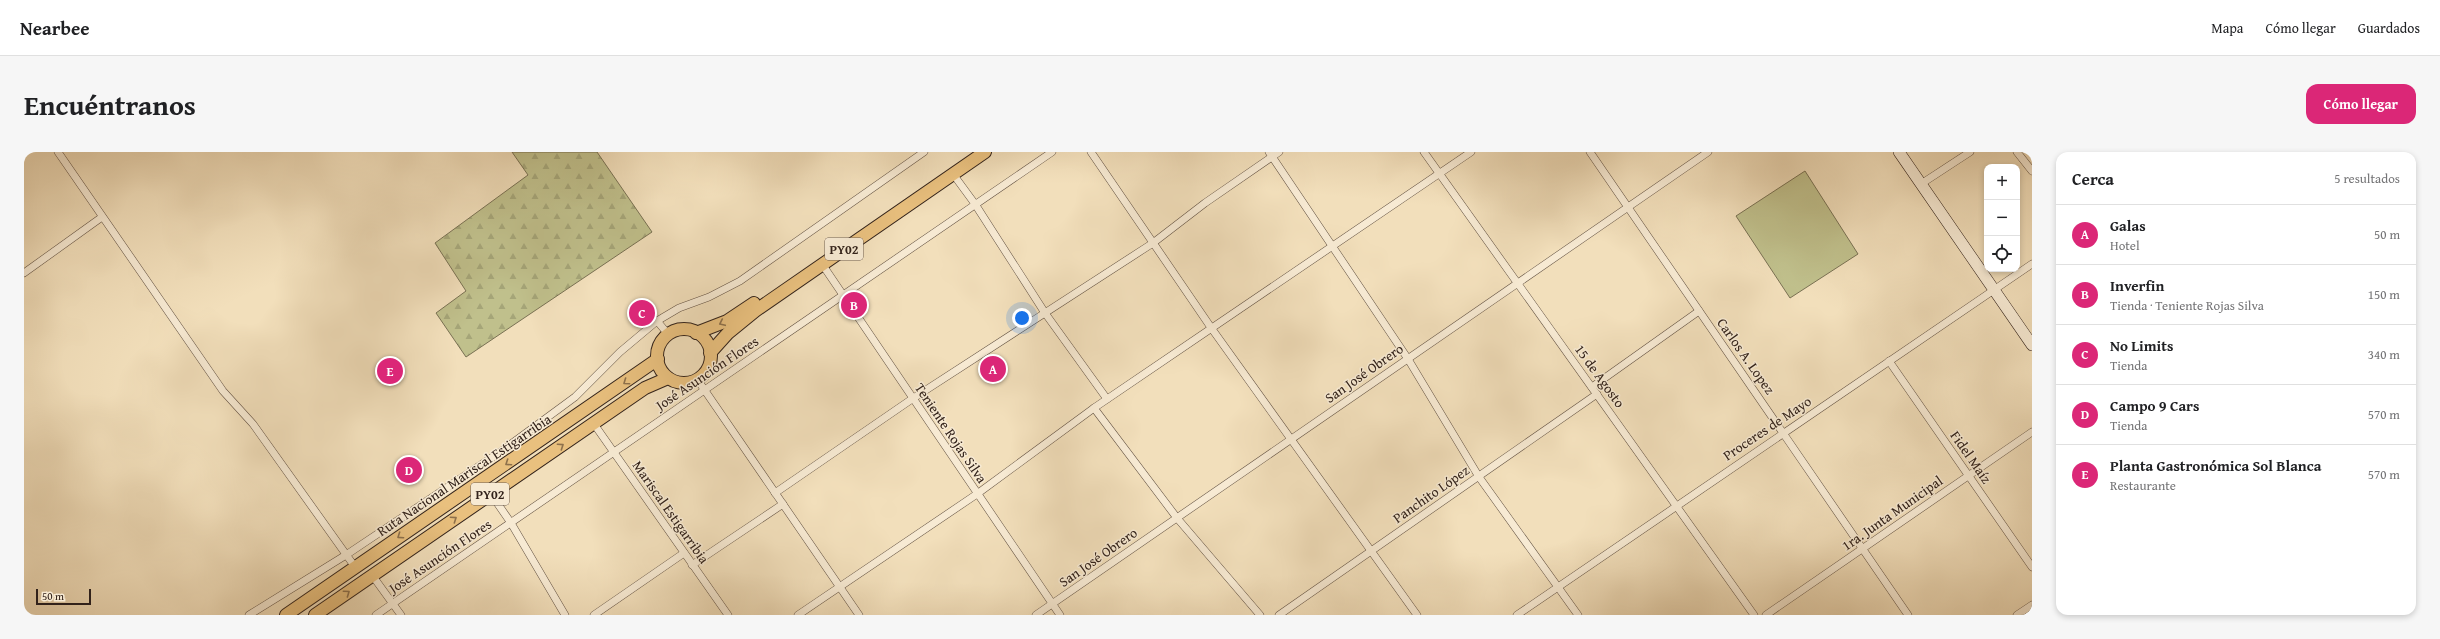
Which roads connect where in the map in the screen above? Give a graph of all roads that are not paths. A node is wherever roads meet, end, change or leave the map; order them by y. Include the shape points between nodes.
1 (58, 152) edge
2 (924, 152) edge
3 (974, 152) edge
4 (984, 152) edge
5 (1052, 152) edge
6 (1091, 152) edge
7 (1279, 152) edge
8 (1424, 152) edge
9 (1471, 152) edge
10 (1590, 152) edge
11 (1708, 152) edge
12 (1899, 152) edge
13 (1970, 152) edge
14 (2017, 152) edge
15 (1271, 154) edge
16 (2032, 171) edge
17 (953, 174) junction
18 (1440, 174) junction
19 (1921, 184) junction
20 (976, 204) junction
21 (1628, 207) junction
22 (102, 217) junction
23 (1153, 243) junction
24 (1333, 246) junction
25 (822, 264) junction
26 (2032, 264) edge
27 (24, 273) edge
28 (1517, 284) junction
29 (1994, 289) junction
30 (843, 296) junction
31 (1699, 310) junction
32 (1045, 313) junction
33 (657, 321) junction
34 (1212, 329) junction
35 (696, 333) junction
36 (668, 334) junction
37 (2032, 345) edge
38 (710, 353) junction
39 (658, 359) junction
40 (1408, 359) junction
41 (1888, 361) junction
42 (668, 378) junction
43 (697, 379) junction
44 (1592, 387) junction
45 (705, 390) junction
46 (1598, 394) junction
47 (912, 399) junction
48 (1107, 399) junction
49 (1094, 408) junction
50 (594, 424) junction
51 (2032, 432) edge
52 (1783, 433) junction
53 (1291, 439) junction
54 (614, 452) junction
55 (1969, 476) junction
56 (1479, 477) junction
57 (775, 493) junction
58 (491, 494) junction
59 (977, 494) junction
60 (783, 504) junction
61 (1677, 505) junction
62 (1177, 518) junction
63 (511, 523) junction
64 (1862, 549) junction
65 (1372, 551) junction
66 (684, 553) junction
67 (346, 556) junction
68 (692, 565) junction
69 (355, 567) junction
70 (2032, 567) edge
71 (372, 575) junction
72 (839, 587) junction
73 (1558, 587) junction
74 (393, 603) junction
75 (1052, 604) junction
76 (2032, 605) edge
77 (250, 615) edge
78 (286, 615) edge
79 (315, 615) edge
80 (376, 615) edge
81 (401, 615) edge
82 (564, 615) edge
83 (594, 615) edge
84 (728, 615) edge
85 (798, 615) edge
86 (859, 615) edge
87 (1036, 615) edge
88 (1060, 615) edge
89 (1260, 615) edge
90 (1279, 615) edge
91 (1417, 615) edge
92 (1517, 615) edge
93 (1578, 615) edge
94 (1754, 615) edge
95 (1766, 615) edge
96 (1908, 615) edge
97 (2017, 615) edge

1 - 22 street
2 - 33 street via 740,282 710,298 679,308
3 -> 35 highway, PY02 via 727,321
4 - 17 highway, PY02
5 - 20 street, José Asunción Flores
6 - 23 street
7 - 15 street
8 - 18 street, 15 de Agosto
9 - 18 street
10 - 21 street, Carlos A. Lopez
11 - 21 street, San José Obrero
12 - 19 main road
13 - 19 street
14 - 16 street
15 - 23 street
15 - 24 street
17 - 20 street
17 - 25 highway, PY02
18 - 24 street
18 - 28 street, 15 de Agosto
19 - 29 main road
20 - 30 street, José Asunción Flores
20 - 32 street
21 - 28 street, San José Obrero
21 - 31 street, Carlos A. Lopez
22 - 27 street
22 - 67 street via 223,390 253,424
23 - 32 street
23 - 34 street
24 - 34 street
24 - 40 street
25 - 30 street, Teniente Rojas Silva
25 - 38 highway, PY02 via 755,311 728,333
26 - 29 street, Proceres de Mayo
28 - 40 street, San José Obrero
28 - 44 street, 15 de Agosto
29 - 37 main road
29 - 41 street, Proceres de Mayo
30 - 45 street, José Asunción Flores
30 - 47 street, Teniente Rojas Silva
31 - 44 street
31 - 52 street, Carlos A. Lopez
32 - 47 street
32 - 48 street
33 - 36 street
33 - 67 street via 620,352 575,397 503,450
34 - 48 street
34 - 53 street
35 - 36 highway, PY02 via 682,329
35 - 38 highway via 706,340
36 - 39 highway via 659,345
38 - 43 highway, PY02 via 708,367
39 - 42 highway via 660,369
39 -> 69 highway, Ruta Nacional Mariscal Estigarribia / PY02
40 - 53 street, San José Obrero
40 - 56 street
41 - 52 street, Proceres de Mayo
41 - 55 street, Fidel Maíz
42 - 43 highway via 682,383
42 - 50 highway, PY02 via 645,388
43 - 45 street
44 - 46 street, 15 de Agosto
45 - 54 street, José Asunción Flores
45 - 57 street
46 - 56 street, Panchito López
46 - 61 street, 15 de Agosto
47 - 57 street
47 - 59 street, Teniente Rojas Silva
48 - 49 street
49 - 59 street
49 - 62 street
50 - 54 street, Mariscal Estigarribia
58 -> 50 highway, PY02
51 - 55 street, 1ra. Junta Municipal
52 - 61 street, Proceres de Mayo
52 - 64 street, Carlos A. Lopez
53 - 62 street, San José Obrero
53 - 65 street
54 - 63 street, José Asunción Flores
54 - 66 street, Mariscal Estigarribia
55 - 64 street, 1ra. Junta Municipal
55 - 70 street, Fidel Maíz
56 - 65 street, Panchito López
56 - 73 street
57 - 60 street
58 - 63 street
71 -> 58 highway, PY02
59 - 72 street
59 - 75 street, Teniente Rojas Silva
60 - 68 street
60 - 72 street
61 - 73 street, Proceres de Mayo
61 - 94 street, 15 de Agosto
62 - 75 street, San José Obrero
62 - 89 street
63 - 74 street, José Asunción Flores
63 - 82 street
64 - 95 street, 1ra. Junta Municipal
64 - 96 street, Carlos A. Lopez
65 - 90 street, Panchito López
65 - 91 street
66 - 68 street, Mariscal Estigarribia
66 - 83 street
67 - 69 street
67 - 77 street
68 - 84 street, Mariscal Estigarribia
69 - 78 highway, Ruta Nacional Mariscal Estigarribia / PY02
71 - 74 street
79 -> 71 highway, PY02
72 - 85 street
72 - 86 street
73 - 92 street, Proceres de Mayo
73 - 93 street
74 - 80 street, José Asunción Flores
74 - 81 street
75 - 87 street, San José Obrero
75 - 88 street, Teniente Rojas Silva
76 - 97 street

